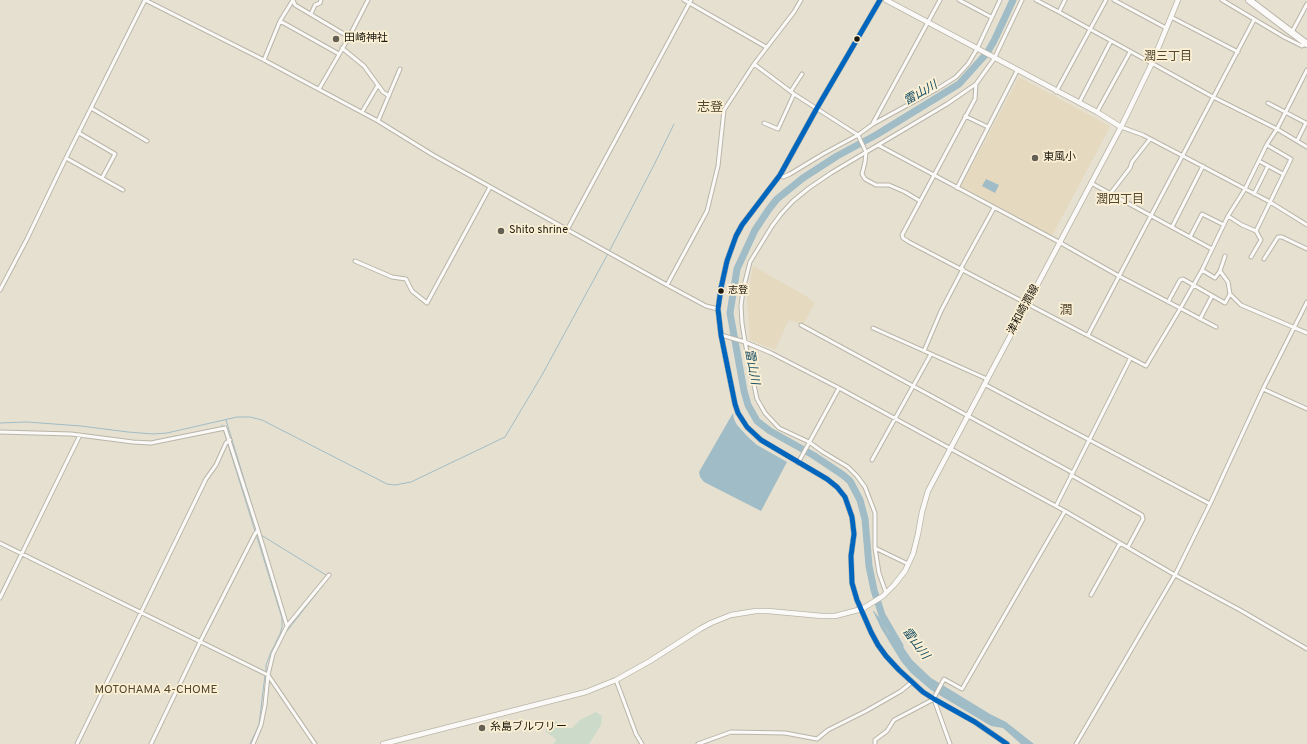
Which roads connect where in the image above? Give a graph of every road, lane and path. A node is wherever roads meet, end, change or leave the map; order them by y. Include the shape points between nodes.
1 (145, 0) edge
2 (293, 0) edge
3 (321, 0) edge
4 (368, 0) edge
5 (684, 0) edge
6 (801, 0) edge
7 (880, 0) edge
8 (886, 0) edge
9 (940, 0) edge
10 (959, 0) edge
11 (1000, 0) edge
12 (1022, 0) edge
13 (1036, 0) edge
14 (1065, 0) edge
15 (1106, 0) edge
16 (1114, 0) edge
17 (1178, 0) edge
18 (1222, 0) edge
19 (1249, 0) edge
20 (690, 2) edge
21 (1307, 4) edge
22 (1059, 12) junction
23 (311, 14) junction
24 (992, 17) junction
25 (1171, 17) junction
26 (1254, 20) junction
27 (280, 21) junction
28 (928, 23) junction
29 (1090, 28) junction
30 (1166, 28) junction
31 (1292, 32) junction
32 (349, 37) junction
33 (1111, 41) junction
34 (1307, 44) edge
35 (766, 47) junction
36 (342, 48) junction
37 (976, 49) junction
38 (1130, 52) junction
39 (1238, 52) junction
40 (339, 54) junction
41 (994, 59) junction
42 (264, 60) junction
43 (1152, 63) junction
44 (754, 64) junction
45 (400, 68) dead end
46 (1307, 70) edge
47 (1017, 71) junction
48 (802, 74) dead end
49 (976, 84) junction
50 (378, 85) junction
51 (319, 89) junction
52 (792, 92) junction
53 (1056, 92) junction
54 (389, 96) junction
55 (1213, 97) junction
56 (1079, 103) junction
57 (1268, 103) dead end
58 (91, 108) junction
59 (817, 108) junction
60 (1286, 111) junction
61 (362, 112) junction
62 (1097, 112) junction
63 (965, 116) junction
64 (378, 121) junction
65 (764, 123) dead end
66 (872, 124) junction
67 (988, 127) junction
68 (1121, 127) junction
69 (1276, 129) junction
70 (78, 133) junction
71 (859, 136) junction
72 (1150, 139) junction
73 (147, 141) dead end
74 (1297, 141) junction
75 (878, 145) junction
76 (1267, 145) junction
77 (1307, 146) edge
78 (866, 151) junction
79 (1183, 156) junction
80 (66, 158) junction
81 (1259, 161) junction
82 (1203, 166) junction
83 (1268, 166) junction
84 (1283, 174) junction
85 (780, 175) junction
86 (934, 175) junction
87 (102, 178) junction
88 (1091, 184) junction
89 (490, 187) junction
90 (957, 188) junction
91 (1245, 189) junction
92 (123, 190) dead end
93 (1110, 194) junction
94 (1254, 194) junction
95 (920, 201) junction
96 (1270, 202) junction
97 (994, 208) junction
98 (1150, 216) junction
99 (1228, 216) junction
100 (1307, 224) edge
101 (1224, 225) junction
102 (1172, 227) junction
103 (567, 230) junction
104 (1256, 231) junction
105 (1190, 237) junction
106 (1059, 242) junction
107 (1212, 249) junction
108 (1307, 249) edge
109 (1225, 256) dead end
110 (1251, 257) dead end
111 (1264, 259) dead end
112 (355, 261) dead end
113 (962, 268) junction
114 (1202, 270) junction
115 (1220, 271) junction
116 (1119, 276) junction
117 (667, 285) junction
118 (1193, 286) junction
119 (0, 290) edge
120 (1230, 294) junction
121 (1212, 296) junction
122 (1168, 302) junction
123 (1307, 302) edge
124 (1027, 303) junction
125 (718, 309) junction
126 (1180, 309) junction
127 (1200, 319) junction
128 (801, 325) dead end
129 (1216, 327) dead end
130 (873, 328) dead end
131 (1294, 328) junction
132 (1307, 334) edge
133 (721, 335) junction
134 (1088, 335) junction
135 (745, 342) junction
136 (924, 351) junction
137 (931, 354) junction
138 (1130, 359) junction
139 (987, 378) junction
140 (984, 384) junction
141 (912, 386) junction
142 (839, 388) junction
143 (1263, 389) junction
144 (1307, 409) edge
145 (967, 416) junction
146 (894, 418) junction
147 (0, 432) edge
148 (80, 435) junction
149 (230, 440) junction
150 (1089, 441) junction
151 (809, 442) junction
152 (950, 450) junction
153 (236, 459) junction
154 (872, 460) dead end
155 (240, 461) dead end
156 (798, 463) junction
157 (1072, 474) junction
158 (1210, 504) junction
159 (1056, 506) junction
160 (1065, 512) junction
161 (258, 530) junction
162 (0, 543) edge
163 (1120, 543) junction
164 (1128, 547) junction
165 (876, 548) junction
166 (22, 554) junction
167 (908, 564) junction
168 (1175, 575) junction
169 (328, 576) dead end
170 (884, 595) junction
171 (1091, 595) dead end
172 (0, 598) edge
173 (862, 609) junction
174 (141, 613) junction
175 (287, 626) junction
176 (200, 642) junction
177 (1307, 649) edge
178 (266, 674) junction
179 (616, 680) junction
180 (912, 682) junction
181 (934, 698) junction
182 (817, 739) junction
183 (77, 744) edge
184 (151, 744) edge
185 (253, 744) edge
186 (315, 744) edge
187 (384, 744) edge
188 (642, 744) edge
189 (698, 744) edge
190 (818, 744) edge
191 (875, 744) edge
192 (950, 744) edge
193 (1007, 744) edge
194 (1076, 744) edge

1 - 42 street
1 - 58 street
2 - 23 street via 294,4
2 - 27 street
3 - 23 street
4 - 32 street
5 - 20 street
6 - 35 street
7 - 59 main road
8 - 28 main road
9 - 28 street
10 - 24 street
11 - 24 street
12 - 41 street
13 - 22 street
14 - 22 street
15 - 29 street
16 - 30 street
17 - 25 main road, 津和崎潤線
18 - 26 street
19 - 31 highway
20 - 35 street
20 - 103 street
21 - 31 street
22 - 29 street
23 - 32 street
24 - 37 street
25 - 30 main road, 津和崎潤線
25 - 39 street
26 - 34 street via 1302,46
26 - 39 street
27 - 40 street
27 - 42 street
28 - 37 main road
28 - 66 street
29 - 33 street
29 - 53 street
30 - 43 main road, 津和崎潤線
31 - 34 highway
32 - 36 street
33 - 38 street
33 - 56 street
35 - 44 street
36 - 40 street
36 - 50 street via 364,66
37 - 41 main road
37 - 66 street via 968,64 956,77
38 - 43 street
38 - 62 street
39 - 55 street
40 - 51 street
41 - 47 main road
41 - 49 street
42 - 51 street
43 - 55 street
43 - 68 main road, 津和崎潤線
44 - 52 street
44 - 117 street via 724,110 718,166 707,211
45 - 54 street
46 - 60 street
47 - 53 main road
47 - 67 street
48 - 52 street
49 - 63 street via 974,99
49 - 75 street
50 - 54 street
50 - 61 street
51 - 61 street
52 - 59 street
52 - 65 street via 778,130
53 - 56 main road
54 - 64 street
55 - 69 street
55 - 79 street
56 - 62 main road
57 - 60 street
58 - 70 street
58 - 73 street
59 - 71 street
59 - 85 main road
60 - 69 street
60 - 74 street via 1306,123
61 - 64 street
62 - 68 main road
63 - 67 street
63 - 86 street
64 - 89 street
66 - 71 street
67 - 90 street
68 - 72 street
68 - 88 main road, 津和崎潤線
69 - 74 street
69 - 76 street
70 - 80 street
70 - 87 street via 114,154
71 - 78 street
71 - 85 street via 790,174 783,177
72 - 79 street
72 - 93 street
74 - 77 street
75 - 78 street
75 - 86 street
76 - 81 street
76 - 84 street via 1291,159
78 - 95 street via 862,174 865,179 876,185 889,185
78 - 135 street via 809,188 772,226 747,270 741,306
79 - 82 street
79 - 98 street
80 - 87 street
80 - 119 street
81 - 83 street
81 - 91 street
82 - 91 street
82 - 102 street
83 - 84 street
83 - 94 street
84 - 96 street
85 - 125 main road via 736,236 727,261
86 - 90 street
86 - 95 street
87 - 92 street
88 - 93 street
88 - 106 main road, 津和崎潤線
89 - 103 street
89 - 112 street via 427,303 412,291 406,278 392,277
90 - 97 street
91 - 94 street
91 - 99 street
93 - 98 street
94 - 96 street
95 - 113 street via 903,238
96 - 100 street
96 - 104 street
97 - 106 street
97 - 113 street
98 - 102 street
98 - 116 street
99 - 101 street
99 - 104 street
101 - 105 street via 1202,214
101 - 107 street
102 - 105 street
103 - 117 street
104 - 110 street via 1261,240
105 - 107 street
106 - 116 street
106 - 124 main road, 津和崎潤線
107 - 114 street
108 - 111 street via 1278,237
109 - 115 street
113 - 124 street
113 - 136 street
114 - 115 street via 1215,278
114 - 118 street
115 - 120 street via 1228,282
116 - 122 street
116 - 134 street
117 - 125 street via 706,306
118 - 121 street
118 - 122 street via 1180,280
118 - 126 street
120 - 121 street via 1225,303
120 - 131 street via 1241,305
121 - 127 street
122 - 126 street
123 - 131 street
124 - 134 street
124 - 139 main road, 津和崎潤線
125 - 133 main road
126 - 127 street
126 - 138 street via 1147,366
127 - 129 street
128 - 141 street
130 - 136 street
131 - 132 street
131 - 143 street
133 - 135 street
133 - 156 main road via 734,400 742,420 757,437
134 - 138 street
135 - 142 street
135 - 151 street via 760,406 779,428
136 - 137 street
137 - 139 street
137 - 141 street
138 - 150 street
139 - 140 main road, 津和崎潤線
140 - 145 main road, 津和崎潤線
140 - 150 street
141 - 145 street
141 - 146 street
142 - 146 street
142 - 151 street
143 - 144 street
143 - 158 street
145 - 152 main road, 津和崎潤線
145 - 157 street
146 - 152 street
146 - 154 street
147 - 148 street
148 - 149 street via 151,444 224,429
148 - 166 street
149 - 153 street
149 - 174 street via 206,480
150 - 157 street
150 - 158 street
151 - 156 street
151 - 165 street via 848,467 865,487 875,513
152 - 159 street
152 - 167 main road, 津和崎潤線 via 925,501 916,545
153 - 155 street
153 - 161 street
156 - 173 main road via 826,479 845,497 852,517 854,534 851,556 852,583
157 - 159 street
157 - 164 street via 1142,515 1143,519
158 - 168 street
159 - 160 street
160 - 163 street
160 - 181 street via 962,689 944,679
161 - 175 street
161 - 176 street
162 - 166 street
163 - 164 street
163 - 171 street
164 - 168 street
165 - 167 street
165 - 170 street
166 - 172 street
166 - 174 street
167 - 170 main road, 津和崎潤線 via 901,577
168 - 177 street
168 - 194 street
169 - 175 street
170 - 173 main road, 津和崎潤線
173 - 179 main road, 津和崎潤線 via 835,616 768,611 731,615 700,629
173 - 180 main road via 882,651
174 - 176 street
174 - 183 street
175 - 178 street
176 - 178 street
176 - 184 street
178 - 185 street via 262,725
178 - 186 street
179 - 187 main road, 津和崎潤線 via 574,696
179 - 188 street
180 - 181 main road
180 - 182 street via 866,711 828,730
181 - 191 street via 894,720 887,731 875,740
181 - 192 street
181 - 193 main road
182 - 189 street via 785,733 731,732
182 - 190 street

